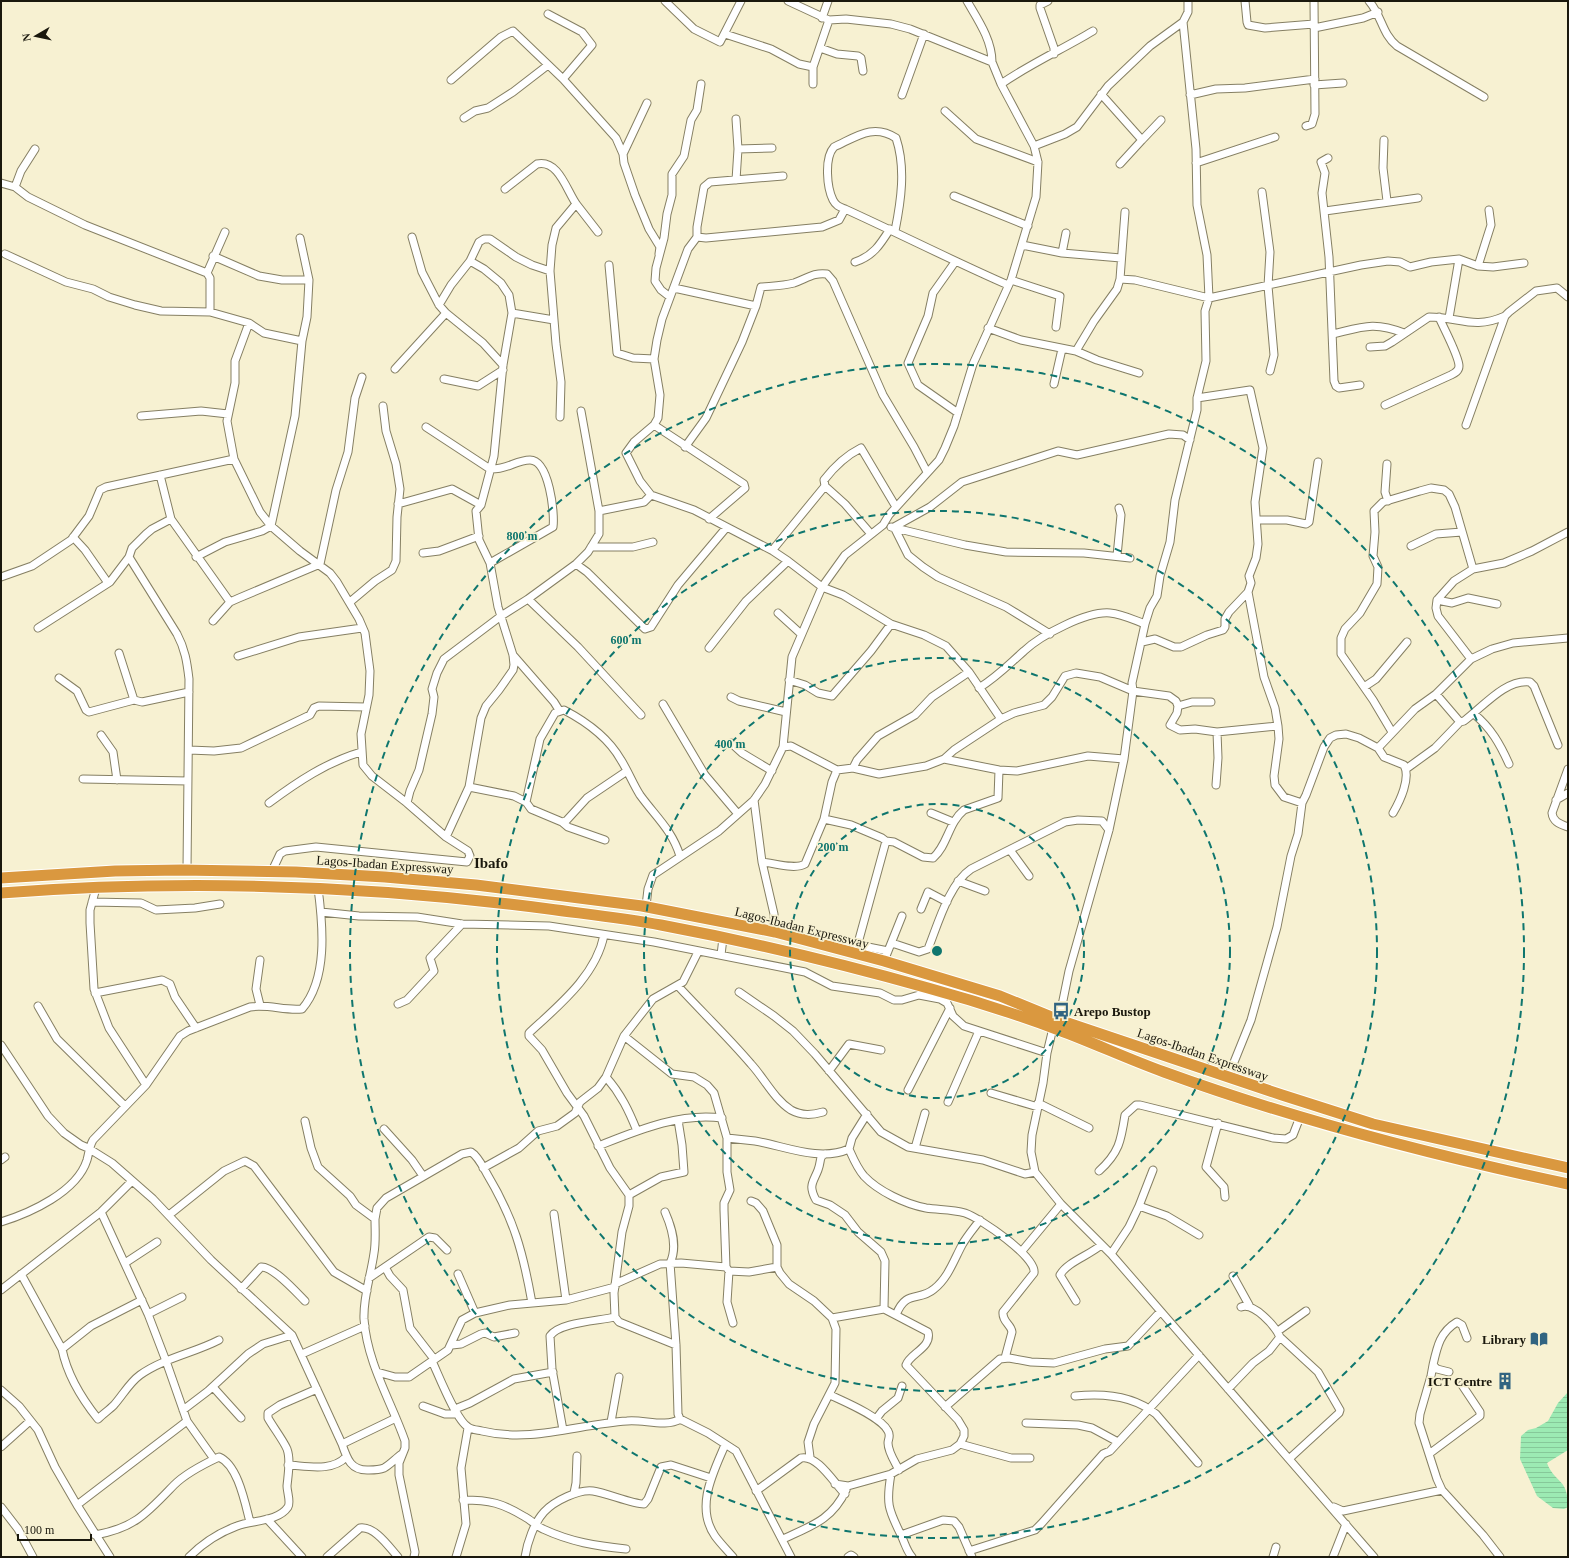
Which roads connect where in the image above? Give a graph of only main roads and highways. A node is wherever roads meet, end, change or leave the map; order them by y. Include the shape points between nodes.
1 (1, 878) edge
2 (1, 893) edge
3 (1056, 1024) junction
4 (1568, 1168) edge
5 (1568, 1184) edge

1 - 3 highway, Lagos-Ibadan Expressway via 115,871 272,871 379,876 476,885 646,906 886,956 1000,996
2 - 3 highway, Lagos-Ibadan Expressway via 188,885 406,893 505,904 658,924 723,938 801,955
3 - 4 highway, Lagos-Ibadan Expressway via 1373,1124
3 - 5 highway, Lagos-Ibadan Expressway via 1162,1071 1300,1117 1369,1138

